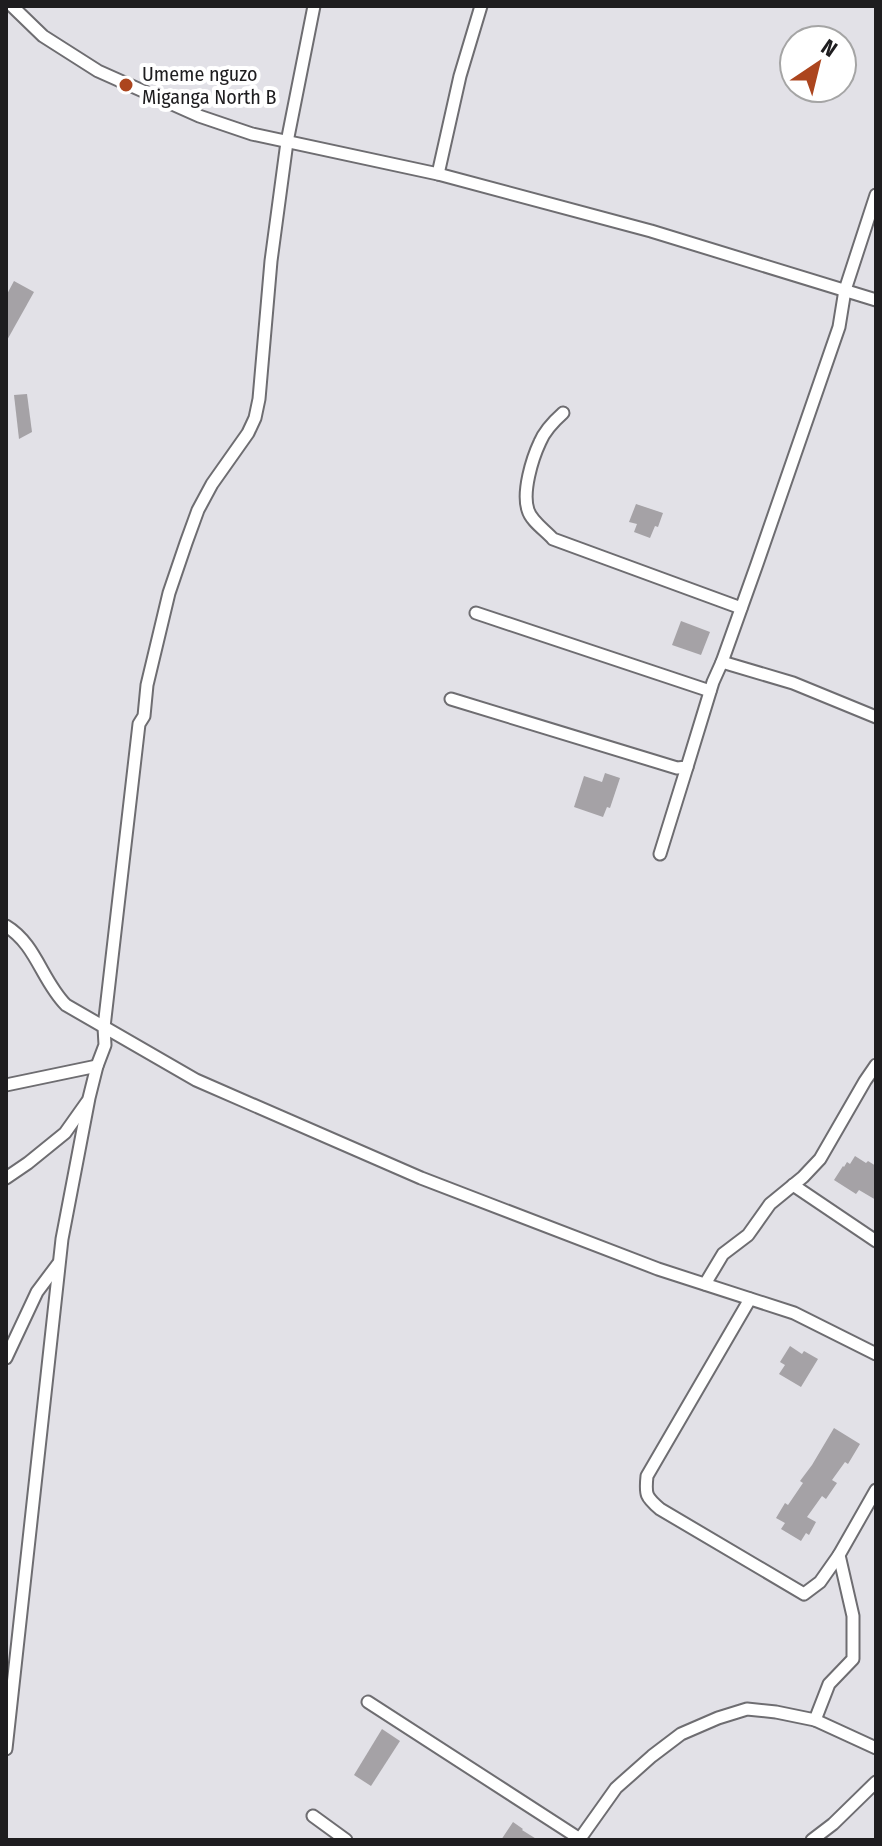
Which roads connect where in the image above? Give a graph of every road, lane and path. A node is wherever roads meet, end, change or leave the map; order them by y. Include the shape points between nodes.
1 (12, 6) edge
2 (314, 6) edge
3 (481, 6) edge
4 (287, 142) junction
5 (438, 174) junction
6 (876, 195) edge
7 (845, 290) junction
8 (876, 300) edge
9 (563, 413) dead end
10 (741, 608) junction
11 (476, 613) dead end
12 (722, 662) junction
13 (710, 691) junction
14 (451, 699) dead end
15 (876, 717) edge
16 (687, 767) junction
17 (660, 854) dead end
18 (6, 926) edge
19 (104, 1027) junction
20 (876, 1065) edge
21 (97, 1066) junction
22 (6, 1085) edge
23 (89, 1098) junction
24 (6, 1178) edge
25 (793, 1185) junction
26 (876, 1241) edge
27 (59, 1263) junction
28 (705, 1284) junction
29 (750, 1299) junction
30 (876, 1354) edge
31 (6, 1358) edge
32 (876, 1490) edge
33 (839, 1555) junction
34 (368, 1702) dead end
35 (815, 1720) junction
36 (876, 1748) edge
37 (6, 1749) edge
38 (876, 1782) edge
39 (313, 1816) dead end
40 (346, 1840) edge
41 (580, 1840) edge
42 (812, 1840) edge

1 - 4 street via 43,36 98,71 199,116
2 - 4 street
3 - 5 street
4 - 5 street
4 - 19 street via 255,418 198,510 169,593 147,685
5 - 7 street
6 - 7 street
7 - 8 street
7 - 10 street via 839,327
9 - 10 street via 540,441 526,488 532,518 553,539
10 - 12 street
11 - 13 street
12 - 13 street
12 - 15 street via 793,683
13 - 16 street
14 - 16 street
16 - 17 street
18 - 19 street via 34,953 57,996
19 - 21 street via 105,1045
19 - 28 street via 196,1080 421,1178
20 - 25 street via 820,1159
21 - 22 street
21 - 23 street
23 - 24 street via 65,1133
23 - 27 street
25 - 26 street
25 - 28 street via 770,1204 748,1235 723,1254
27 - 31 street via 37,1292
27 - 37 street
28 - 29 street
29 - 30 street via 794,1313
29 - 33 street via 647,1476 645,1491 660,1509 804,1594
32 - 33 street
33 - 35 street via 853,1616 853,1659 829,1684
34 - 41 street
35 - 36 street
35 - 41 street via 747,1709 681,1734 616,1788
38 - 42 street
39 - 40 street

